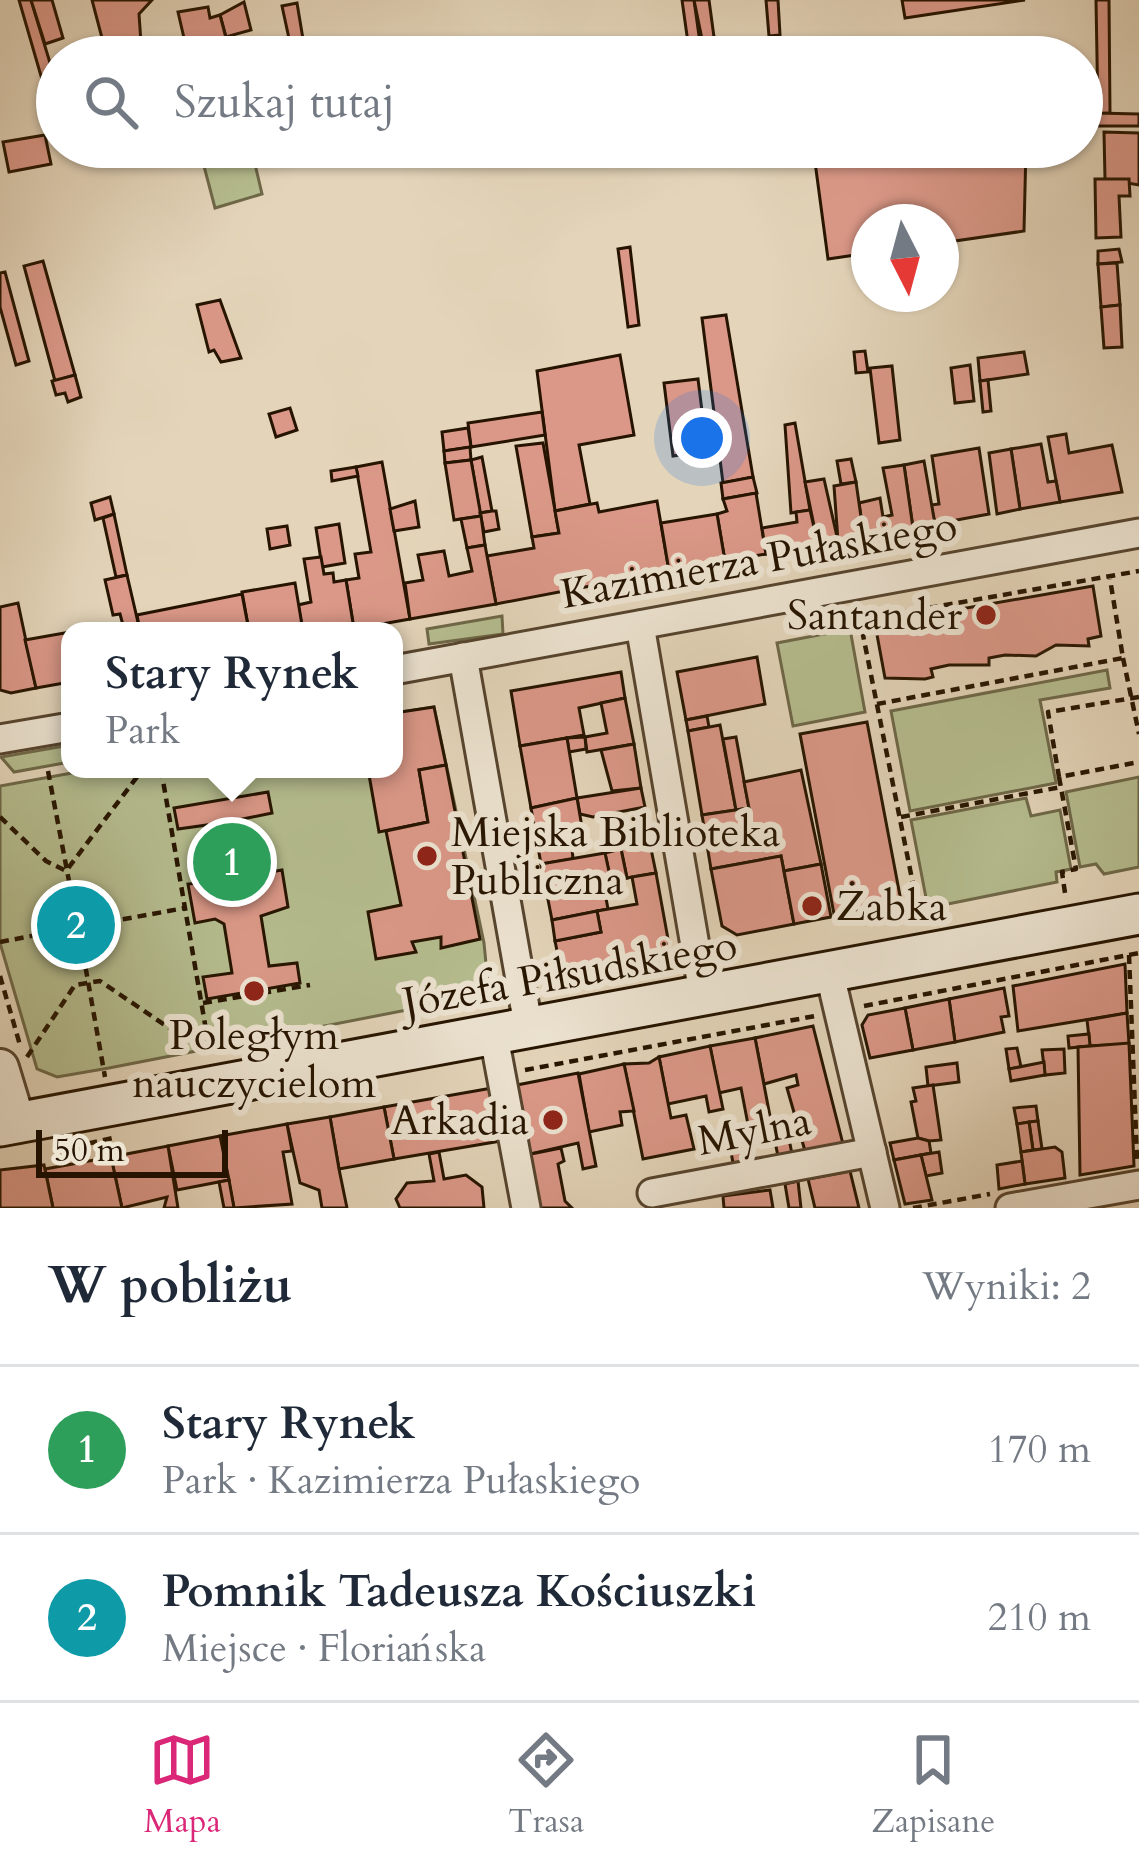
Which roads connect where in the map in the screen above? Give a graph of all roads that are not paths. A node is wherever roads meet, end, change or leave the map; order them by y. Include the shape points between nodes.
1 (1139, 533) edge
2 (640, 625) junction
3 (463, 657) junction
4 (403, 668) edge
5 (61, 729) edge
6 (0, 739) edge
7 (1139, 914) edge
8 (830, 975) junction
9 (704, 998) junction
10 (510, 1047) junction
11 (17, 1065) edge
12 (8, 1125) edge
13 (872, 1153) junction
14 (1139, 1185) edge
15 (652, 1193) dead end
16 (526, 1208) edge
17 (885, 1208) edge
18 (1010, 1208) edge

1 - 2 street, Kazimierza Pułaskiego
2 - 3 street, Kazimierza Pułaskiego
2 - 9 street
3 - 4 street, Kazimierza Pułaskiego
3 - 10 street
5 - 6 street
7 - 8 main road, Józefa Piłsudskiego
8 - 9 main road, Józefa Piłsudskiego
8 - 13 street
9 - 10 main road, Józefa Piłsudskiego
10 - 12 main road, Józefa Piłsudskiego
10 - 16 street
11 - 12 street
13 - 15 street, Mylna
13 - 17 street
14 - 18 street

